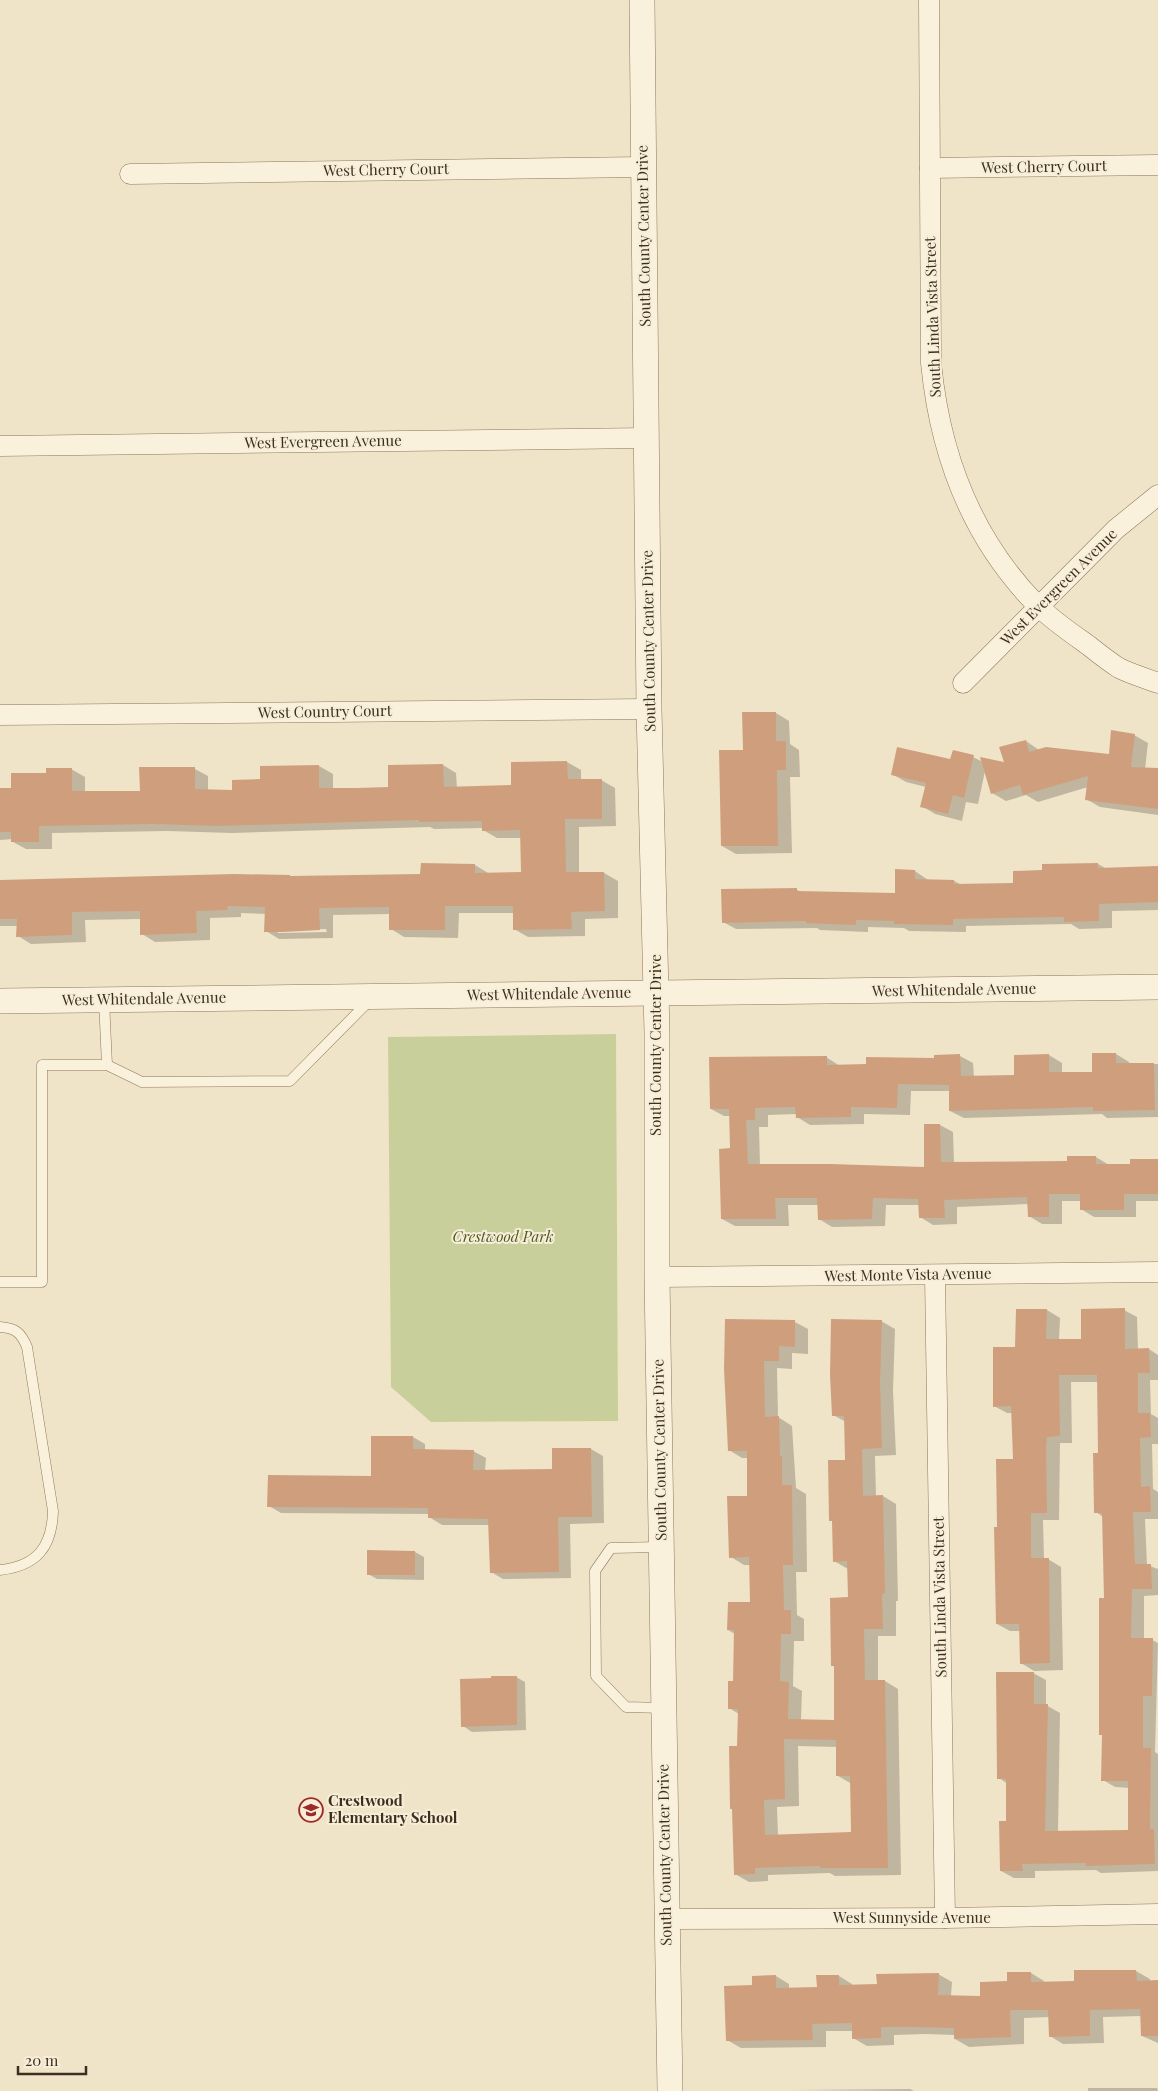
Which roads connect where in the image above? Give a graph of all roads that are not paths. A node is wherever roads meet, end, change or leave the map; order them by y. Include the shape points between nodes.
1 (642, 0) edge
2 (929, 0) edge
3 (1158, 165) edge
4 (643, 167) junction
5 (930, 168) junction
6 (130, 174) dead end
7 (646, 438) junction
8 (0, 446) edge
9 (1158, 494) edge
10 (1038, 606) junction
11 (963, 683) dead end
12 (1158, 683) edge
13 (650, 709) junction
14 (0, 715) edge
15 (1158, 987) edge
16 (656, 993) junction
17 (374, 996) junction
18 (104, 999) junction
19 (0, 1001) edge
20 (107, 1065) junction
21 (1158, 1272) edge
22 (936, 1276) junction
23 (657, 1277) junction
24 (0, 1282) edge
25 (0, 1327) edge
26 (661, 1547) junction
27 (0, 1570) edge
28 (663, 1708) junction
29 (1158, 1914) edge
30 (945, 1918) junction
31 (666, 1919) junction
32 (670, 2091) edge

1 - 4 street, South County Center Drive
2 - 5 street, South Linda Vista Street
3 - 5 street, West Cherry Court
4 - 6 street, West Cherry Court
4 - 7 street, South County Center Drive
5 - 10 street, South Linda Vista Street via 931,363 935,404 963,496 978,528 1002,566
7 - 8 street, West Evergreen Avenue
7 - 13 street, South County Center Drive
9 - 10 street, West Evergreen Avenue via 1116,529
10 - 11 street, West Evergreen Avenue
10 - 12 street, South Linda Vista Street via 1120,668
13 - 14 street, West Country Court
13 - 16 street, South County Center Drive
15 - 16 street, West Whitendale Avenue
16 - 17 street, West Whitendale Avenue
16 - 23 street, South County Center Drive
17 - 18 street, West Whitendale Avenue
17 - 20 lane via 290,1081 142,1082
18 - 19 street, West Whitendale Avenue
18 - 20 lane
20 - 24 lane via 42,1065 42,1282
21 - 22 street, West Monte Vista Avenue
22 - 23 street, West Monte Vista Avenue
22 - 30 street, South Linda Vista Street
23 - 26 street, South County Center Drive
25 - 27 lane via 22,1334 27,1348 53,1511 52,1529 45,1546 28,1563
26 - 28 street, South County Center Drive
26 - 28 lane via 611,1548 595,1571 596,1676 626,1707
28 - 31 street, South County Center Drive
29 - 30 street, West Sunnyside Avenue
30 - 31 street, West Sunnyside Avenue
31 - 32 street, South County Center Drive

